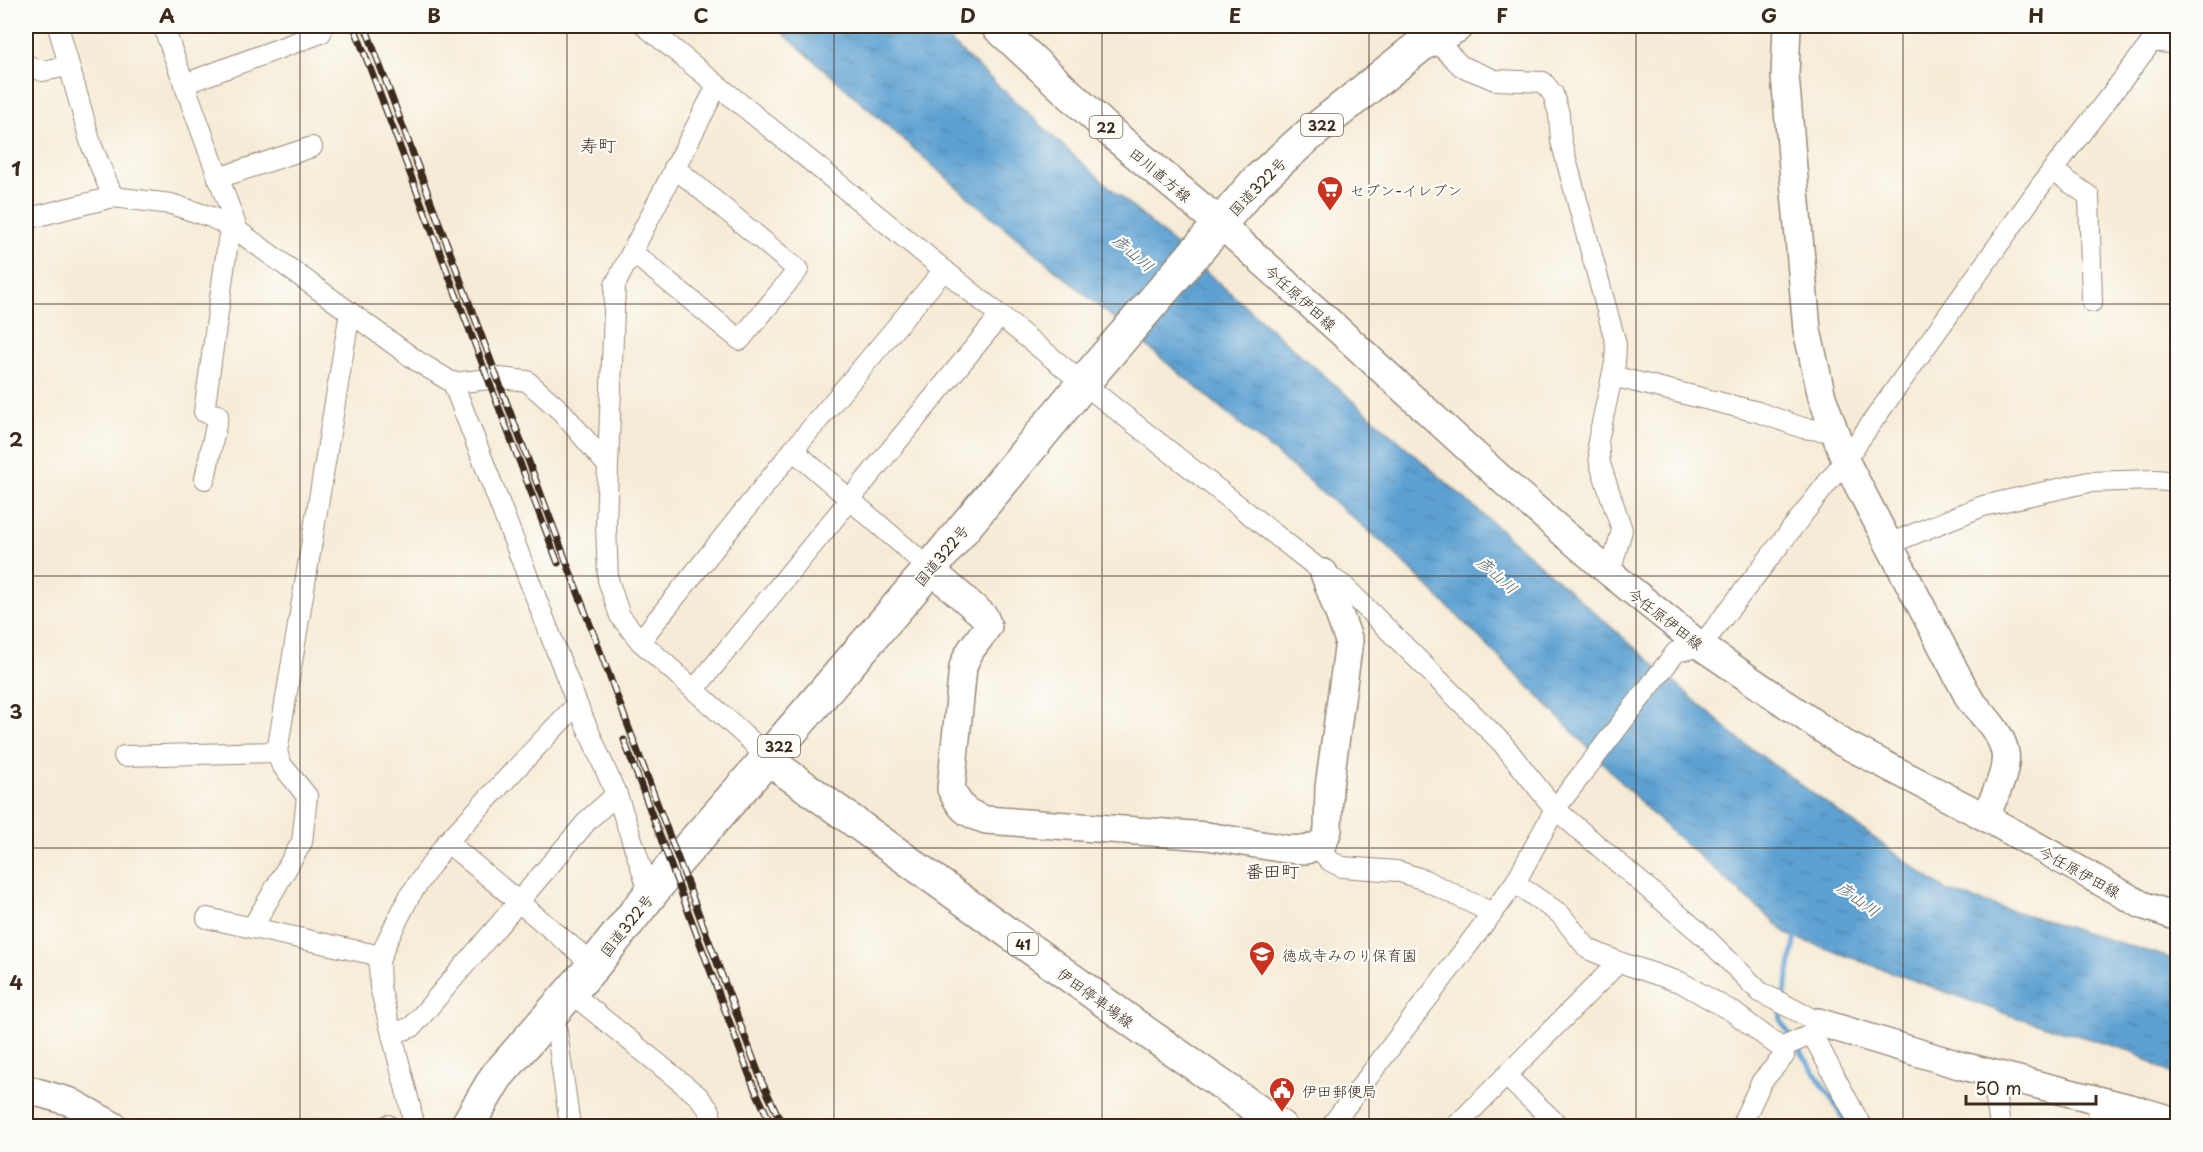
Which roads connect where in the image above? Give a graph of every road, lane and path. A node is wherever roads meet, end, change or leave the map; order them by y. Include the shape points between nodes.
1 (58, 26) edge
2 (163, 26) edge
3 (645, 26) edge
4 (996, 26) edge
5 (1787, 26) edge
6 (1437, 30) edge
7 (321, 33) dead end
8 (2158, 33) edge
9 (2178, 44) edge
10 (26, 64) edge
11 (68, 66) junction
12 (184, 84) junction
13 (717, 86) junction
14 (312, 147) dead end
15 (674, 167) junction
16 (2052, 170) junction
17 (218, 178) junction
18 (113, 197) junction
19 (26, 219) edge
20 (234, 229) junction
21 (1212, 235) junction
22 (632, 252) junction
23 (944, 270) junction
24 (2092, 302) dead end
25 (350, 312) junction
26 (1000, 316) junction
27 (1612, 376) junction
28 (1090, 377) junction
29 (453, 383) junction
30 (1835, 432) junction
31 (793, 450) junction
32 (1845, 460) junction
33 (608, 466) junction
34 (205, 479) dead end
35 (2178, 482) edge
36 (850, 500) junction
37 (1889, 544) junction
38 (930, 569) junction
39 (1324, 573) junction
40 (1610, 573) junction
41 (640, 641) junction
42 (1688, 649) junction
43 (694, 690) junction
44 (577, 704) junction
45 (277, 752) junction
46 (124, 756) dead end
47 (768, 759) junction
48 (617, 794) junction
49 (1559, 804) junction
50 (1985, 817) junction
51 (447, 842) junction
52 (1316, 846) junction
53 (1515, 883) junction
54 (650, 894) junction
55 (518, 901) junction
56 (1492, 913) junction
57 (2178, 917) edge
58 (207, 918) dead end
59 (252, 928) junction
60 (381, 956) junction
61 (1619, 962) junction
62 (594, 965) junction
63 (562, 1002) junction
64 (1811, 1031) junction
65 (392, 1034) junction
66 (1783, 1048) junction
67 (1992, 1073) junction
68 (1506, 1076) junction
69 (26, 1089) edge
70 (2098, 1100) junction
71 (2178, 1122) edge
72 (1558, 1125) edge
73 (114, 1126) edge
74 (414, 1126) edge
75 (467, 1126) edge
76 (570, 1126) edge
77 (711, 1126) edge
78 (1281, 1126) edge
79 (1330, 1126) edge
80 (1456, 1126) edge
81 (1741, 1126) edge
82 (1861, 1126) edge
83 (2000, 1126) edge
84 (2099, 1126) edge

1 - 11 street
2 - 12 street
3 - 13 street
4 - 21 main road, 田川直方線 / 22 via 1114,135
5 - 30 street via 1785,75 1807,330 1822,397
6 - 21 highway, 国道322号 / 322 via 1257,182
6 - 27 street via 1461,66 1495,80 1543,82 1554,94 1563,151 1616,344
7 - 12 street
8 - 9 street
8 - 16 street
10 - 11 street via 44,71
11 - 18 street via 91,144
12 - 17 street
13 - 15 street
13 - 23 street
14 - 17 street
15 - 22 street
15 - 22 street via 798,270 740,340
16 - 24 street via 2089,196
16 - 32 street
17 - 20 street
18 - 19 street
18 - 20 street via 171,204
20 - 25 street
20 - 34 street via 204,412 218,415
21 - 28 highway, 国道322号 / 322
21 - 40 street, 今任原伊田線 via 1333,325
22 - 33 street via 615,285
23 - 26 street
23 - 31 street
25 - 29 street
25 - 45 street
26 - 28 street
26 - 36 street
27 - 30 street via 1758,412 1803,428
27 - 40 street via 1598,441 1600,464 1622,530
28 - 38 highway, 国道322号 / 322
28 - 39 street
29 - 33 street via 499,378 527,381 562,412
29 - 44 street
30 - 32 street
31 - 36 street
31 - 41 street
32 - 37 street
32 - 42 street
33 - 41 street via 608,580 620,616
35 - 37 street via 2089,482 1983,506
36 - 38 street
36 - 43 street
37 - 50 street via 1970,700 2005,747 2004,777
38 - 47 highway, 国道322号 / 322
38 - 52 street via 984,616 988,626 969,649 963,667 951,789 958,805 968,814 986,820 1207,836 1286,849
39 - 49 street via 1344,586
39 - 52 street via 1349,641 1329,787 1328,830 1324,841
40 - 42 street, 今任原伊田線
41 - 43 street
42 - 49 street
42 - 50 street, 今任原伊田線 via 1843,743
43 - 47 street
44 - 48 street
44 - 51 street
45 - 46 street
45 - 59 street via 281,764 307,796 302,842
47 - 54 highway, 国道322号 / 322
47 - 78 main road, 伊田停車場線 / 41
48 - 54 street
48 - 55 street via 589,819
49 - 53 street
49 - 64 street via 1760,992
50 - 57 street, 今任原伊田線 via 2142,905
51 - 55 street
51 - 60 street via 410,895
52 - 56 street via 1342,867 1397,871
53 - 56 street
53 - 61 street via 1560,914 1588,949
54 - 62 highway, 国道322号 / 322
55 - 62 street
55 - 65 street via 412,1028
56 - 79 street
58 - 59 street
59 - 60 street
60 - 65 street via 380,987
61 - 66 street via 1682,983 1733,1012
61 - 68 street
62 - 63 highway, 国道322号 / 322
63 - 75 highway, 国道322号 / 322 via 496,1077
63 - 76 street
63 - 77 street via 698,1096 710,1111
64 - 66 street
64 - 67 street
64 - 82 street
65 - 74 street
66 - 81 street via 1784,1056 1762,1081
67 - 70 street
67 - 83 street
68 - 72 street
68 - 80 street
69 - 73 street via 71,1102
70 - 71 street
70 - 84 street

